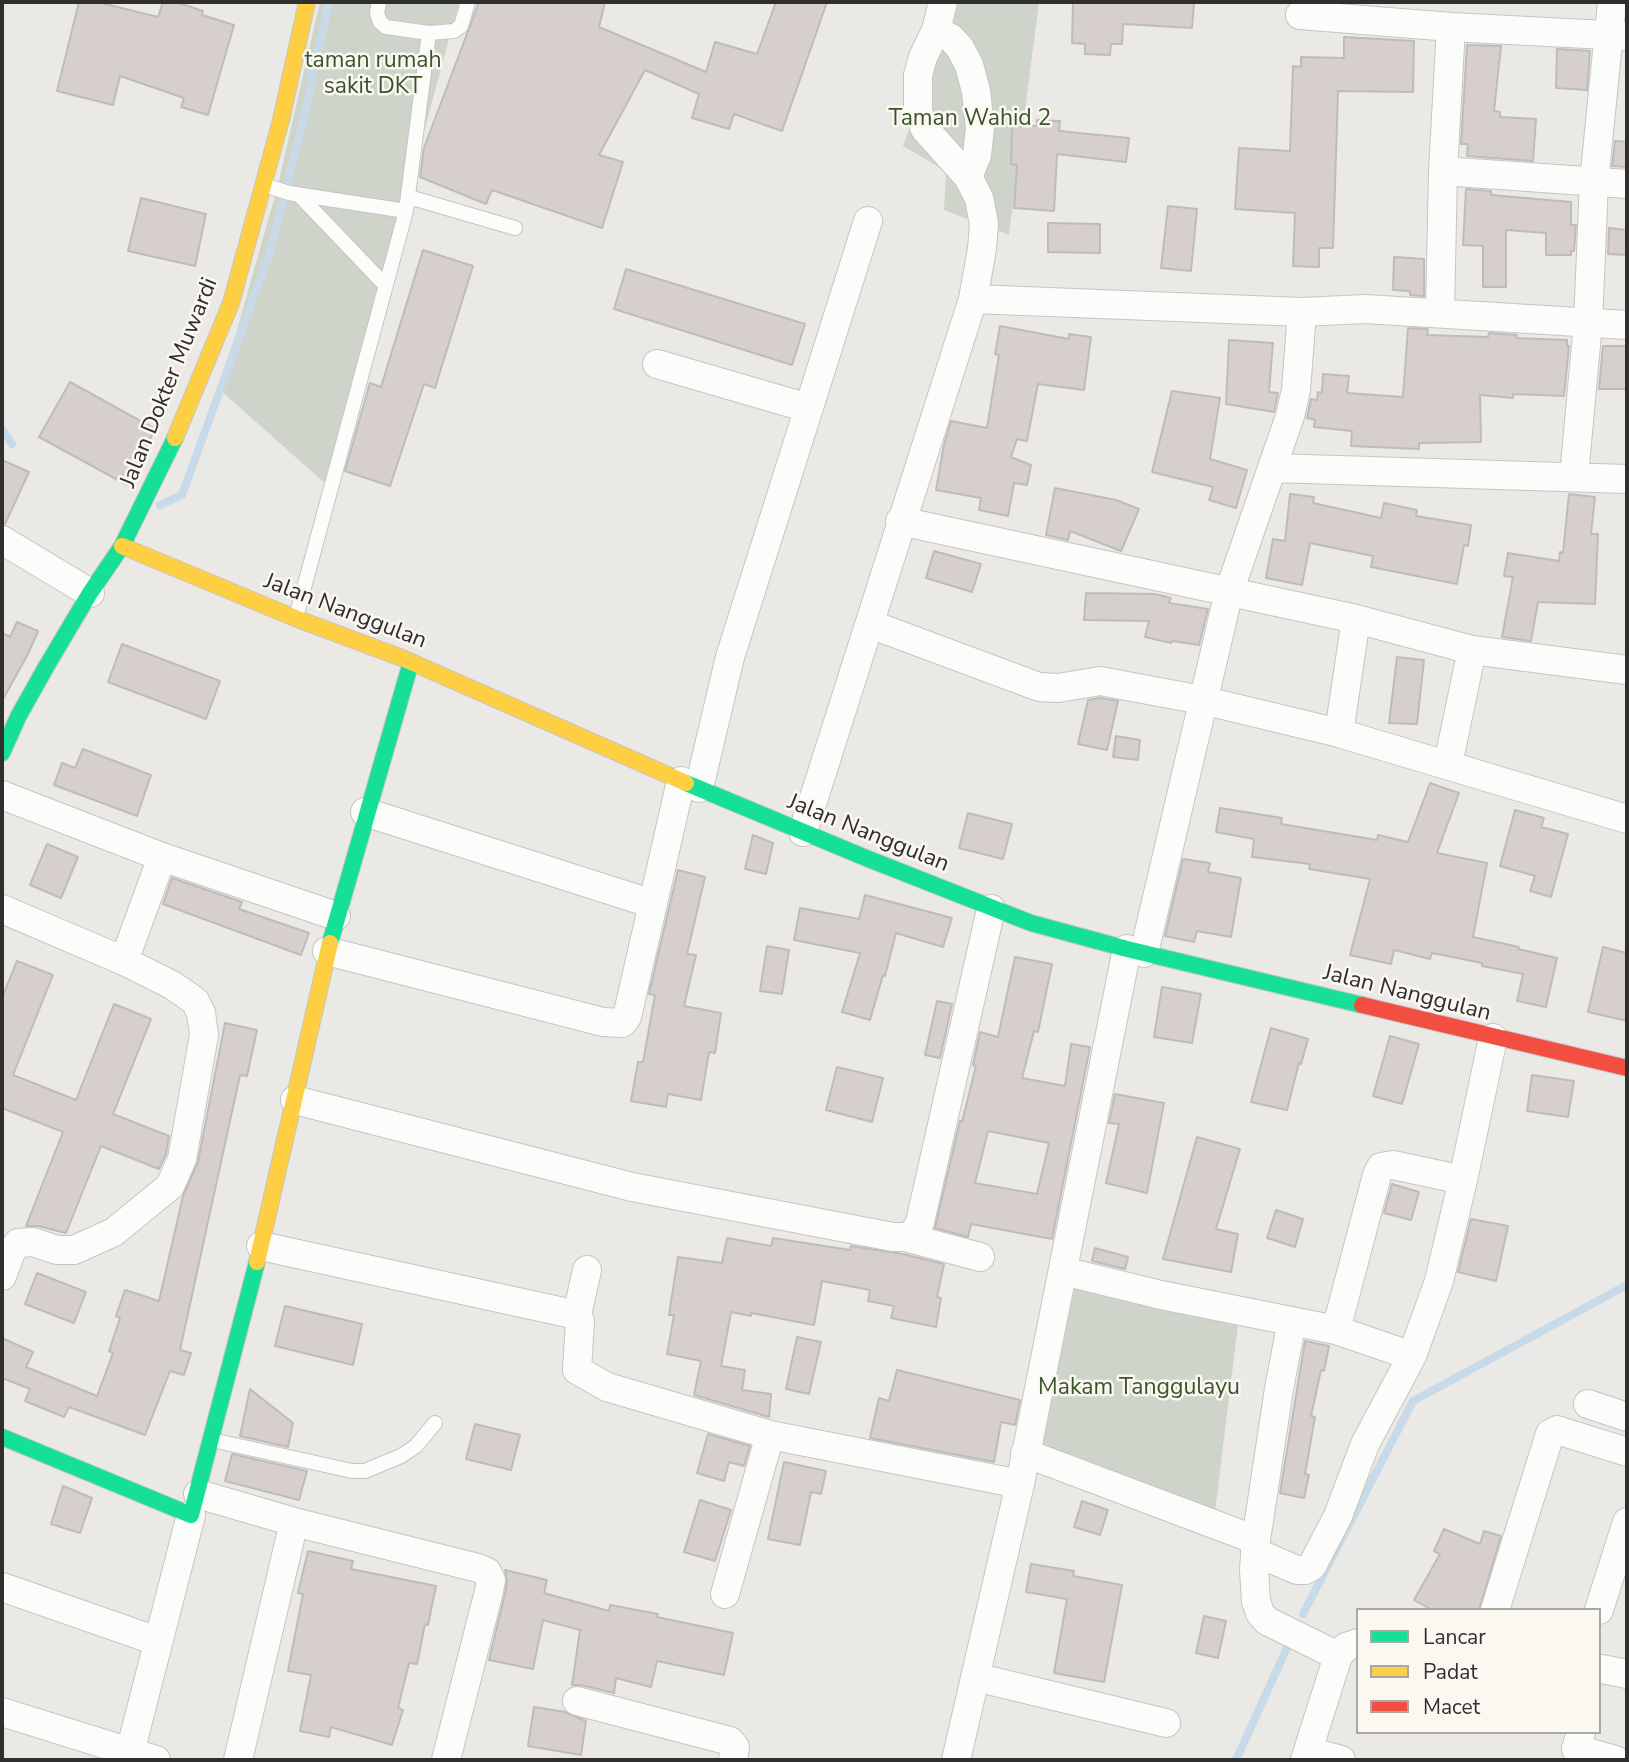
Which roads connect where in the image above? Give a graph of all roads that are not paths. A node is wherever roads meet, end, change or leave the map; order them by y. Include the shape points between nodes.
1 (379, 2) edge
2 (468, 2) edge
3 (943, 2) edge
4 (1612, 2) edge
5 (300, 4) edge
6 (1300, 15) dead end
7 (1451, 27) junction
8 (936, 30) junction
9 (429, 33) junction
10 (1618, 36) edge
11 (1443, 171) junction
12 (968, 177) junction
13 (1594, 182) junction
14 (1627, 184) edge
15 (264, 185) junction
16 (289, 192) junction
17 (407, 204) junction
18 (868, 221) dead end
19 (515, 228) dead end
20 (386, 286) junction
21 (973, 299) junction
22 (1302, 312) junction
23 (1440, 312) junction
24 (1588, 323) junction
25 (1627, 325) edge
26 (657, 364) dead end
27 (808, 408) junction
28 (1273, 468) junction
29 (1574, 476) junction
30 (1627, 479) edge
31 (901, 521) junction
32 (2, 540) edge
33 (122, 546) junction
34 (1228, 592) junction
35 (90, 593) junction
36 (295, 618) junction
37 (1356, 619) junction
38 (870, 624) junction
39 (1472, 650) junction
40 (411, 662) junction
41 (1627, 670) edge
42 (1202, 699) junction
43 (10, 714) edge
44 (1339, 733) junction
45 (2, 752) edge
46 (1448, 764) junction
47 (690, 784) junction
48 (2, 795) edge
49 (365, 812) junction
50 (1627, 819) edge
51 (803, 832) junction
52 (162, 857) junction
53 (653, 904) junction
54 (2, 909) edge
55 (991, 909) junction
56 (336, 916) junction
57 (327, 951) junction
58 (1135, 951) junction
59 (124, 961) junction
60 (1493, 1038) junction
61 (1627, 1068) edge
62 (295, 1100) junction
63 (1463, 1180) junction
64 (10, 1234) edge
65 (905, 1237) junction
66 (261, 1246) junction
67 (980, 1257) dead end
68 (587, 1270) dead end
69 (1063, 1271) junction
70 (2, 1276) edge
71 (577, 1315) junction
72 (1292, 1321) junction
73 (1336, 1330) junction
74 (1412, 1356) junction
75 (223, 1387) junction
76 (237, 1402) dead end
77 (1588, 1404) dead end
78 (1627, 1417) edge
79 (435, 1423) dead end
80 (770, 1435) junction
81 (2, 1437) edge
82 (210, 1440) junction
83 (1627, 1452) edge
84 (1025, 1453) junction
85 (1020, 1484) junction
86 (194, 1504) junction
87 (294, 1522) junction
88 (1627, 1522) edge
89 (1255, 1546) junction
90 (2, 1587) edge
91 (725, 1594) dead end
92 (1496, 1608) edge
93 (1600, 1608) edge
94 (157, 1641) junction
95 (1348, 1650) edge
96 (975, 1677) junction
97 (577, 1701) dead end
98 (2, 1712) edge
99 (1166, 1723) dead end
100 (1576, 1747) edge
101 (1307, 1756) edge
102 (138, 1758) edge
103 (239, 1760) edge
104 (446, 1760) edge
105 (733, 1760) edge
106 (956, 1760) edge
107 (1341, 1760) edge
108 (1615, 1760) edge

1 - 9 lane via 377,13 386,27
2 - 9 lane via 461,26
3 - 8 street
4 - 10 street
5 - 15 street, Jalan Dokter Muwardi via 281,120
6 - 7 street
7 - 10 street
7 - 11 street
8 - 12 street via 960,48 976,91 980,128 977,155
8 - 12 street via 918,75 918,112 925,129
9 - 17 lane
10 - 13 street
11 - 13 street
11 - 23 street
12 - 21 street via 979,198 984,224
13 - 14 street
13 - 24 street
15 - 16 lane
15 - 33 street, Jalan Dokter Muwardi via 231,303 162,469
16 - 17 lane
16 - 20 lane
17 - 19 lane
17 - 20 lane
18 - 27 street
20 - 36 lane
21 - 22 street
21 - 31 street
22 - 23 street
22 - 28 street via 1296,390
23 - 24 street
24 - 25 street
24 - 29 street
26 - 27 street
27 - 47 street
28 - 29 street
28 - 34 street
29 - 30 street
31 - 34 street
31 - 38 street
32 - 35 street
33 - 35 street, Jalan Dokter Muwardi
33 - 36 street, Jalan Nanggulan
34 - 37 street
34 - 42 street
35 - 43 street, Jalan Dokter Muwardi
36 - 40 street, Jalan Nanggulan
37 - 39 street
37 - 44 street
38 - 42 street via 1039,687 1100,681
38 - 51 street
39 - 41 street
39 - 46 street
40 - 47 street, Jalan Nanggulan
40 - 49 street
42 - 44 street
42 - 58 street
43 - 45 street, Jalan Dokter Muwardi
44 - 46 street
46 - 50 street
47 - 51 street, Jalan Nanggulan
47 - 53 street
48 - 52 street
49 - 53 street
49 - 56 street
51 - 55 street, Jalan Nanggulan
52 - 56 street
52 - 59 street
53 - 57 street via 622,1023 603,1022
54 - 59 street
55 - 58 street, Jalan Nanggulan
55 - 65 street via 920,1222 915,1232
56 - 57 street
57 - 62 street
58 - 60 street, Jalan Nanggulan
58 - 69 street
59 - 64 street via 184,992 201,1013 204,1035 177,1173 170,1186 114,1232 74,1250 57,1250
60 - 61 street, Jalan Nanggulan
60 - 63 street
62 - 65 street via 632,1187
62 - 66 street
63 - 73 street via 1390,1164 1381,1167
63 - 74 street via 1439,1281
64 - 70 street via 11,1252
65 - 67 street
66 - 71 street
66 - 75 street
68 - 71 street
69 - 72 street
69 - 84 street
71 - 80 street via 577,1370 607,1387
72 - 73 street
72 - 89 street
73 - 74 street
74 - 89 street via 1365,1444 1338,1516 1312,1566 1297,1570
75 - 76 lane
75 - 82 street
77 - 78 street
79 - 82 lane via 416,1446 365,1471 230,1437
80 - 85 street
80 - 91 street
81 - 86 street
82 - 86 street
83 - 92 street via 1557,1430 1550,1434
84 - 85 street
84 - 89 street
85 - 96 street
86 - 87 street
86 - 94 street
87 - 103 street
87 - 104 street via 486,1572 491,1580 489,1591
88 - 93 street
89 - 95 street via 1256,1601 1267,1621
90 - 94 street
94 - 102 street
95 - 101 street
96 - 99 street
96 - 106 street
97 - 105 street via 730,1741 735,1747
98 - 102 street
100 - 108 street
101 - 107 street

